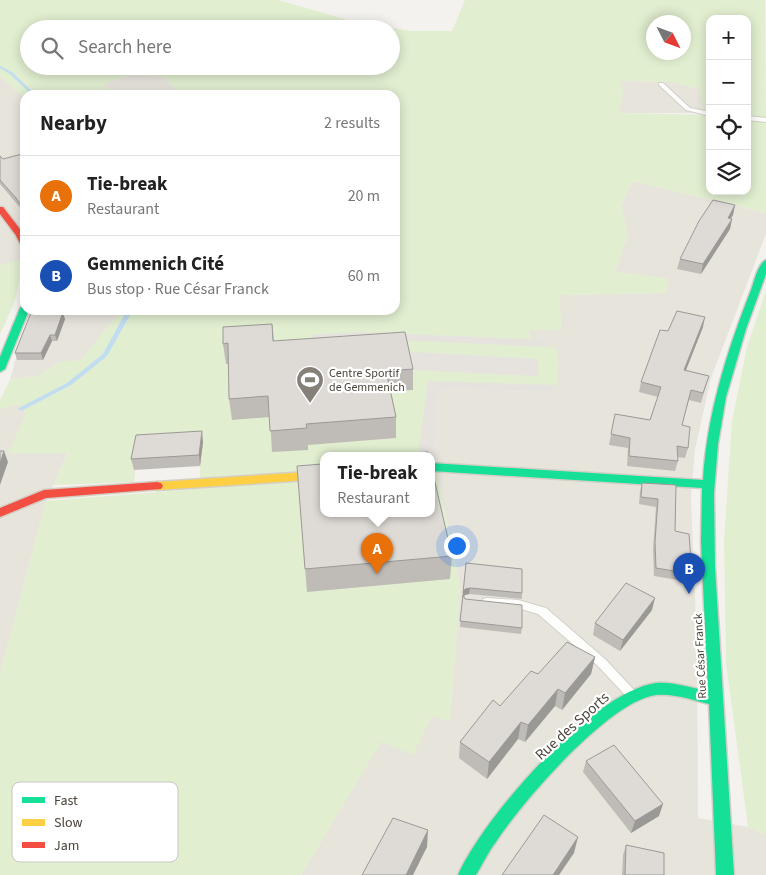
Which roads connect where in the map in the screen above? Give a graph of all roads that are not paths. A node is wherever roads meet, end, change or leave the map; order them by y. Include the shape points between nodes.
1 (660, 84) dead end
2 (706, 113) edge
3 (751, 118) edge
4 (766, 120) edge
5 (0, 209) edge
6 (20, 235) edge
7 (766, 263) edge
8 (22, 315) edge
9 (0, 369) edge
10 (435, 467) edge
11 (320, 474) edge
12 (708, 484) junction
13 (0, 513) edge
14 (479, 601) edge
15 (632, 695) junction
16 (716, 699) junction
17 (466, 875) edge
18 (725, 875) edge

1 - 2 lane via 688,109
3 - 4 lane
5 - 6 street
7 - 12 street, Rue César Franck via 725,380 716,419
8 - 9 street
10 - 12 street
11 - 13 street via 44,494
12 - 16 street, Rue César Franck
14 - 15 lane via 518,604 542,611 601,662
15 - 16 street, Rue des Sports via 656,689
15 - 17 street, Rue des Sports via 551,763 490,836
16 - 18 street, Rue César Franck

